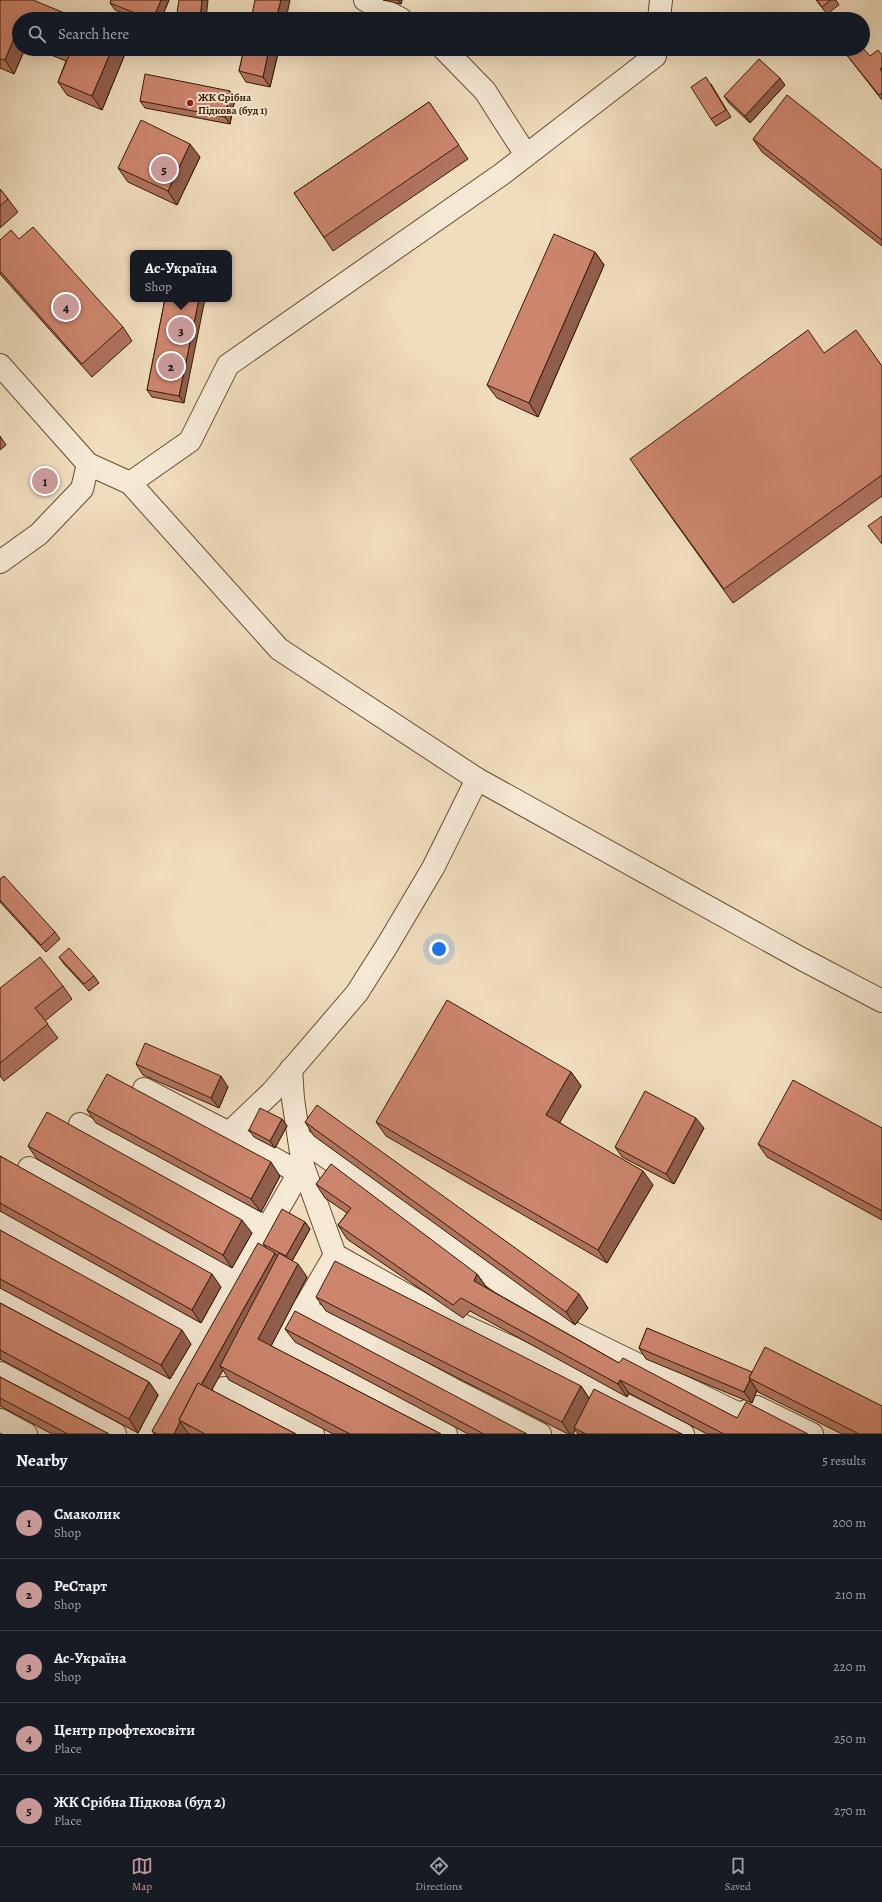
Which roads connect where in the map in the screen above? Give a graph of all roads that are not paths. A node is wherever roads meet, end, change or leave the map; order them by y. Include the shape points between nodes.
1 (364, 0) edge
2 (661, 0) edge
3 (387, 12) edge
4 (660, 12) edge
5 (451, 56) edge
6 (655, 56) edge
7 (526, 155) junction
8 (0, 365) edge
9 (88, 464) junction
10 (130, 483) junction
11 (0, 562) edge
12 (477, 779) junction
13 (882, 1001) edge
14 (291, 1069) junction
15 (144, 1089) dead end
16 (80, 1124) dead end
17 (229, 1133) junction
18 (299, 1138) junction
19 (29, 1168) dead end
20 (301, 1169) junction
21 (0, 1223) edge
22 (267, 1228) junction
23 (335, 1255) junction
24 (236, 1282) junction
25 (0, 1298) edge
26 (303, 1308) junction
27 (204, 1338) junction
28 (0, 1372) edge
29 (224, 1388) edge
30 (174, 1391) junction
31 (600, 1392) junction
32 (590, 1413) edge
33 (2, 1426) edge
34 (26, 1434) edge
35 (115, 1434) edge
36 (149, 1434) edge
37 (313, 1434) edge
38 (446, 1434) edge
39 (540, 1434) edge
40 (683, 1434) edge
41 (812, 1434) edge

1 - 3 lane
2 - 4 lane
5 - 7 lane via 485,91
6 - 7 lane
7 - 10 lane via 228,365 190,441
8 - 9 lane
9 - 10 lane
9 - 11 lane via 82,489 39,534
10 - 12 lane via 279,649
12 - 13 lane
12 - 14 lane via 433,868 357,993
14 - 17 lane via 272,1092
14 - 18 lane
15 - 17 lane
16 - 22 lane
17 - 20 lane
18 - 20 lane
18 - 41 lane via 573,1333 739,1414 757,1407
19 - 24 lane
20 - 22 lane
20 - 23 lane
21 - 27 lane
22 - 24 lane
23 - 26 lane
23 - 31 lane via 453,1321
24 - 27 lane
25 - 30 lane
26 - 38 lane via 281,1346
26 - 39 lane
27 - 30 lane
28 - 35 lane
29 - 37 lane
30 - 36 lane
31 - 32 lane
31 - 40 lane
33 - 34 lane

